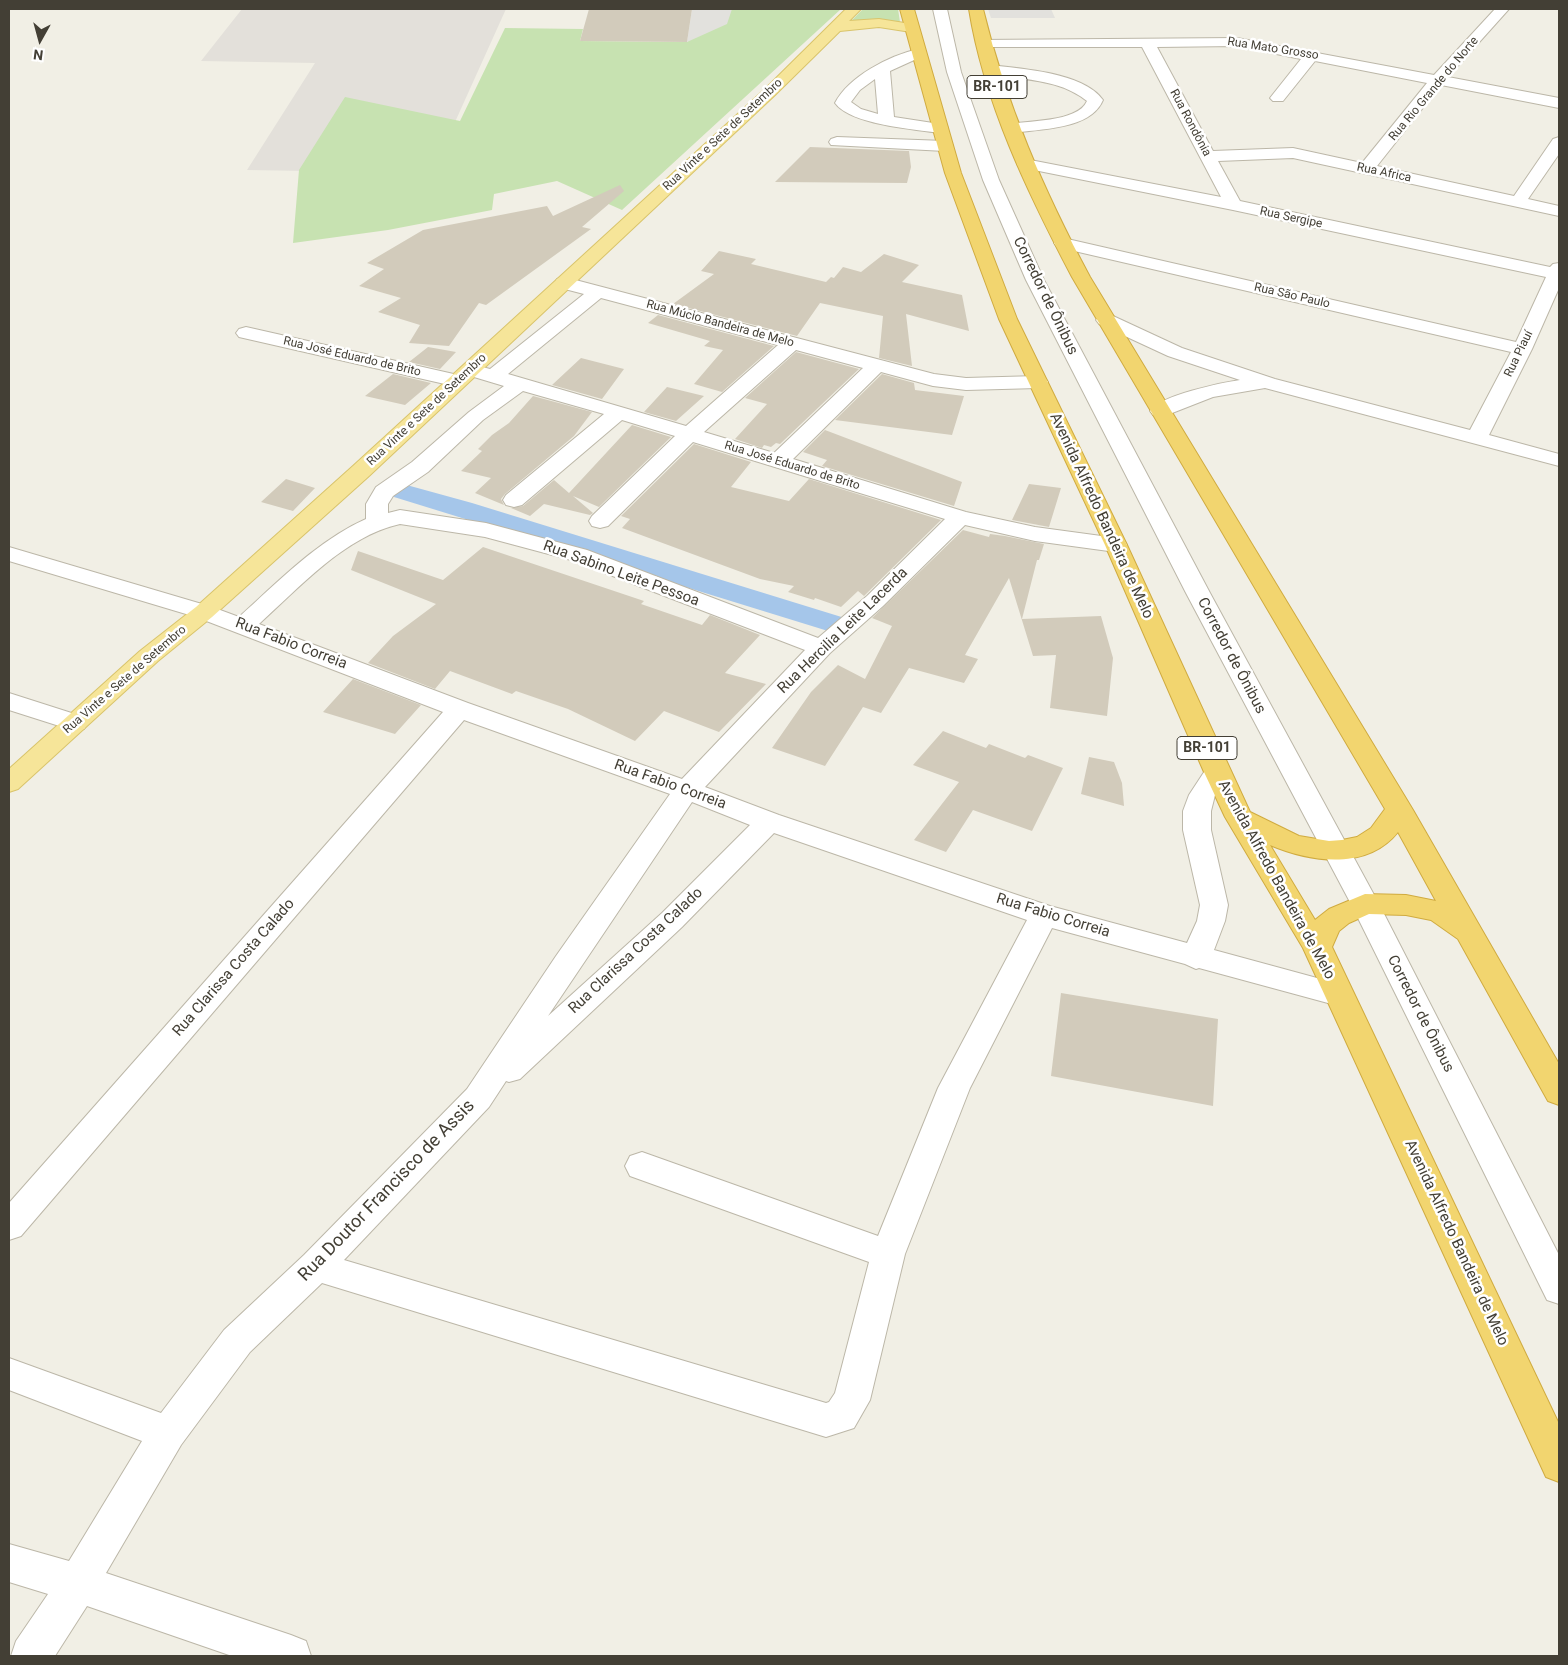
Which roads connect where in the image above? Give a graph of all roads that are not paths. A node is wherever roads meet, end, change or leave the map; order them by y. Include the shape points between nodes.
1 (854, 9) edge
2 (940, 9) edge
3 (976, 9) edge
4 (1502, 9) edge
5 (909, 18) edge
6 (834, 28) junction
7 (1147, 42) junction
8 (983, 43) junction
9 (918, 53) junction
10 (1312, 55) junction
11 (990, 69) junction
12 (882, 70) junction
13 (1438, 80) junction
14 (1278, 98) dead end
15 (1559, 103) edge
16 (886, 121) junction
17 (1011, 128) junction
18 (942, 137) junction
19 (837, 142) dead end
20 (1559, 142) edge
21 (1208, 156) junction
22 (1026, 164) junction
23 (1366, 170) junction
24 (1518, 202) junction
25 (1232, 205) junction
26 (1559, 211) edge
27 (1062, 243) junction
28 (1558, 271) edge
29 (564, 283) junction
30 (599, 291) junction
31 (1106, 320) junction
32 (246, 333) dead end
33 (792, 343) junction
34 (1522, 349) junction
35 (876, 366) junction
36 (465, 376) junction
37 (494, 376) junction
38 (1038, 382) junction
39 (519, 384) junction
40 (1268, 384) junction
41 (1160, 411) junction
42 (619, 412) junction
43 (688, 435) junction
44 (1476, 438) junction
45 (1559, 460) edge
46 (778, 462) junction
47 (514, 500) dead end
48 (960, 517) junction
49 (600, 521) dead end
50 (378, 522) junction
51 (1116, 545) junction
52 (9, 554) edge
53 (204, 612) junction
54 (243, 626) junction
55 (821, 648) junction
56 (9, 701) edge
57 (459, 709) junction
58 (75, 723) junction
59 (1217, 772) junction
60 (9, 783) edge
61 (686, 790) junction
62 (1399, 810) junction
63 (1239, 817) junction
64 (769, 822) junction
65 (1336, 851) junction
66 (1365, 904) junction
67 (1044, 916) junction
68 (1471, 934) junction
69 (1316, 947) junction
70 (1196, 958) junction
71 (1339, 995) junction
72 (1559, 1092) edge
73 (478, 1098) junction
74 (642, 1166) dead end
75 (9, 1226) edge
76 (888, 1254) junction
77 (316, 1266) junction
78 (1559, 1288) edge
79 (9, 1374) edge
80 (168, 1432) junction
81 (1559, 1464) edge
82 (9, 1563) edge
83 (78, 1583) junction
84 (31, 1656) edge
85 (291, 1656) edge

1 - 6 main road, Rua Vinte e Sete de Setembro
2 - 65 street, Corredor de Ônibus via 954,72 991,180 1035,280
3 - 8 highway, BR-101
4 - 13 street, Rua Rio Grande do Norte
5 - 6 main road
5 - 9 highway, Avenida Alfredo Bandeira de Melo / BR-101
6 - 29 main road, Rua Vinte e Sete de Setembro via 770,92
7 - 8 street, Rua Mato Grosso
7 - 10 street, Rua Mato Grosso via 1236,42
7 - 21 street, Rua Rondônia
8 - 11 highway, BR-101
9 - 12 street
9 - 18 highway, Avenida Alfredo Bandeira de Melo / BR-101
10 - 13 street, Rua Mato Grosso
10 - 14 street
11 - 17 highway, BR-101
11 - 17 street via 1059,81 1078,88 1095,100 1090,111 1082,116
12 - 16 street
12 - 16 street via 846,94 843,103 856,112
13 - 15 street, Rua Mato Grosso
13 - 23 street, Rua Rio Grande do Norte
16 - 18 street
17 - 22 highway, BR-101
18 - 19 street
18 - 38 highway, Avenida Alfredo Bandeira de Melo / BR-101 via 993,282
20 - 24 street
21 - 23 street, Rua Africa via 1286,152
21 - 25 street, Rua Rondônia
22 - 25 street, Rua Sergipe
22 - 27 highway, BR-101
23 - 24 street, Rua Africa
24 - 26 street, Rua Africa
25 - 28 street, Rua Sergipe
27 - 31 highway, BR-101
27 - 34 street, Rua São Paulo
28 - 34 street, Rua Piauí
29 - 30 street, Rua Múcio Bandeira de Melo
29 - 36 main road, Rua Vinte e Sete de Setembro
30 - 33 street, Rua Múcio Bandeira de Melo
30 - 37 street
31 - 40 street via 1175,352
31 - 41 highway, BR-101
32 - 36 street, Rua José Eduardo de Brito
33 - 35 street, Rua Múcio Bandeira de Melo
33 - 43 street
34 - 44 street, Rua Piauí
35 - 38 street, Rua Múcio Bandeira de Melo via 933,380 966,384
35 - 46 street
36 - 37 street, Rua José Eduardo de Brito
36 - 53 main road, Rua Vinte e Sete de Setembro
37 - 39 street, Rua José Eduardo de Brito
38 - 51 highway, Avenida Alfredo Bandeira de Melo / BR-101
39 - 42 street, Rua José Eduardo de Brito
39 - 50 street via 476,416 420,467 384,492 377,504
40 - 41 street via 1203,392
40 - 44 street
41 - 62 highway, BR-101
42 - 43 street, Rua José Eduardo de Brito
42 - 47 street
43 - 46 street, Rua José Eduardo de Brito
43 - 49 street
44 - 45 street
46 - 48 street, Rua José Eduardo de Brito
48 - 51 street, Rua José Eduardo de Brito via 1035,534
48 - 55 street, Rua Hercilia Leite Lacerda via 875,601
50 - 54 street, Rua Sabino Leite Pessoa via 355,532 312,564
50 - 55 street, Rua Sabino Leite Pessoa via 400,517 424,519 486,530 579,555
51 - 59 highway, Avenida Alfredo Bandeira de Melo / BR-101
52 - 53 street, Rua Fabio Correia
53 - 54 street, Rua Fabio Correia
53 - 58 main road, Rua Vinte e Sete de Setembro via 149,656
54 - 57 street, Rua Fabio Correia
55 - 61 street, Rua Hercilia Leite Lacerda
56 - 58 street
57 - 61 street, Rua Fabio Correia
57 - 75 street, Rua Clarissa Costa Calado
58 - 60 main road, Rua Vinte e Sete de Setembro
59 - 63 highway, Avenida Alfredo Bandeira de Melo / BR-101
59 - 70 street via 1202,795 1197,811 1197,830 1214,905
61 - 64 street, Rua Fabio Correia
61 - 73 street, Rua Doutor Francisco de Assis
62 - 65 highway via 1377,837 1360,847
62 - 68 highway, BR-101
63 - 65 highway via 1279,839 1308,848
63 - 69 highway, Avenida Alfredo Bandeira de Melo / BR-101
64 - 67 street, Rua Fabio Correia
64 - 73 street, Rua Clarissa Costa Calado via 672,920
65 - 66 street, Corredor de Ônibus
66 - 68 highway via 1406,905 1438,912
66 - 69 highway via 1327,925
66 - 78 street, Corredor de Ônibus
67 - 70 street, Rua Fabio Correia
67 - 76 street via 954,1088
68 - 72 highway, BR-101
69 - 71 highway, Avenida Alfredo Bandeira de Melo / BR-101
70 - 71 street, Rua Fabio Correia
71 - 81 highway, Avenida Alfredo Bandeira de Melo / BR-101
73 - 77 street, Rua Doutor Francisco de Assis
74 - 76 street
76 - 77 street via 852,1400 841,1416 826,1420
77 - 80 street, Rua Doutor Francisco de Assis via 237,1341
79 - 80 street
80 - 83 street, Rua Doutor Francisco de Assis
82 - 83 street
83 - 84 street, Rua Doutor Francisco de Assis
83 - 85 street

